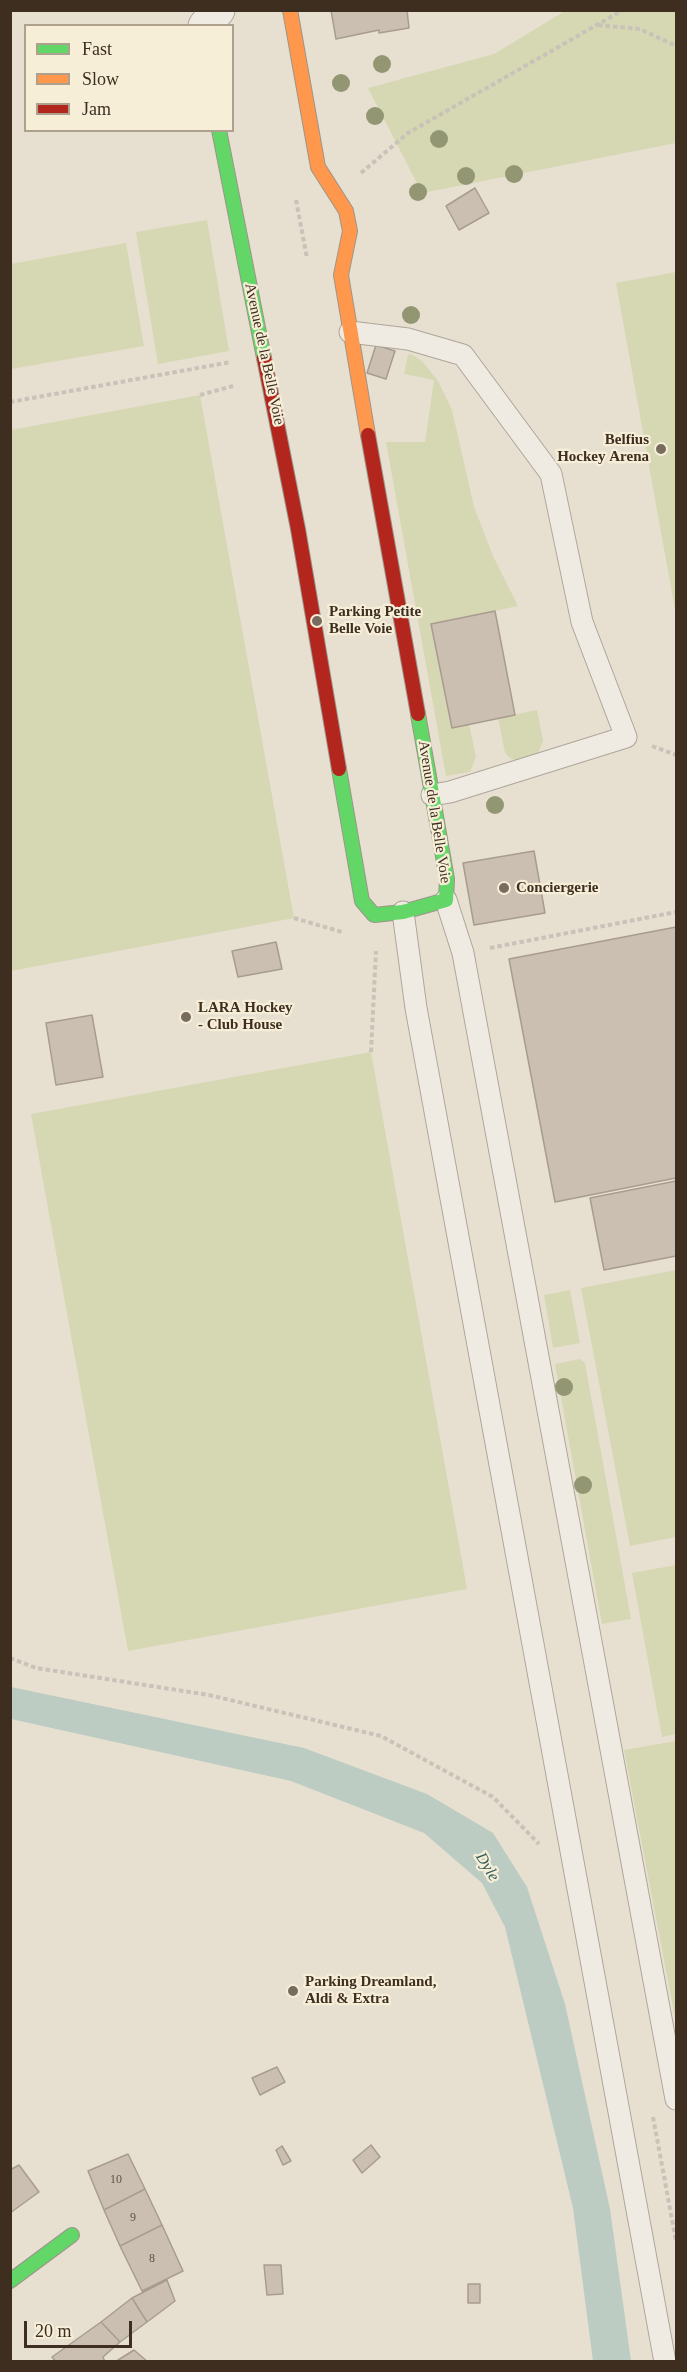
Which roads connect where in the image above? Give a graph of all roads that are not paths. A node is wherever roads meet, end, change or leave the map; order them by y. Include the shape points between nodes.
1 (218, 10) edge
2 (290, 10) edge
3 (207, 24) edge
4 (219, 132) edge
5 (350, 332) junction
6 (432, 795) junction
7 (446, 900) junction
8 (403, 912) junction
9 (676, 2099) edge
10 (72, 2235) dead end
11 (10, 2281) edge
12 (665, 2361) edge

1 - 3 street
2 - 5 street, Avenue de la Belle Voie via 318,166 346,211 350,231 341,275
4 - 8 street, Avenue de la Belle Voie via 266,356 362,901 374,915
5 - 6 street, Avenue de la Belle Voie
5 - 6 lane via 408,339 463,356 551,474 582,622 626,737
6 - 7 street, Avenue de la Belle Voie via 447,879
7 - 8 street, Avenue de la Belle Voie
7 - 9 lane via 463,953
8 - 12 lane
10 - 11 street

